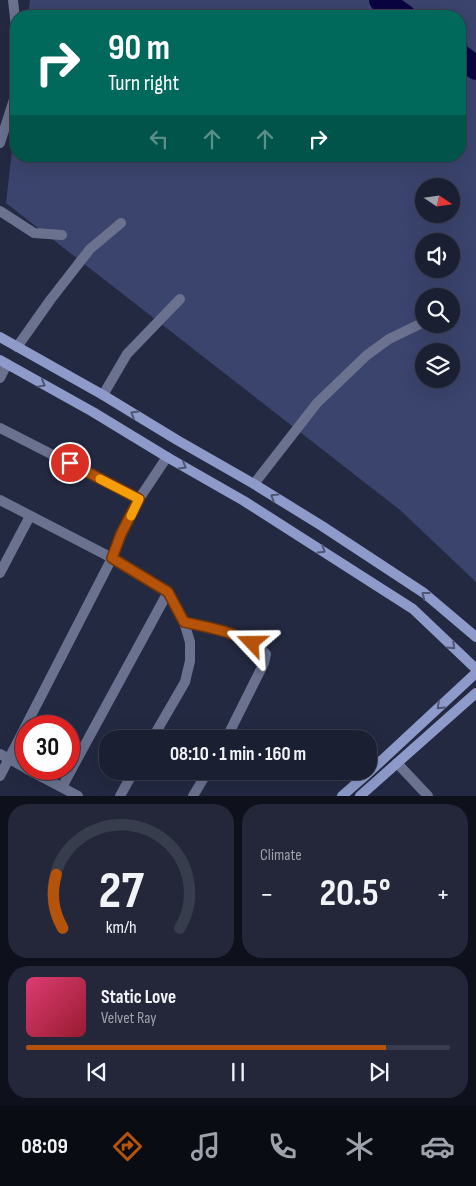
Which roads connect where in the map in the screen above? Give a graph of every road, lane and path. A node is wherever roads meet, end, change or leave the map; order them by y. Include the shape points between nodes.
1 (10, 112) edge
2 (0, 143) edge
3 (0, 211) edge
4 (121, 223) dead end
5 (62, 235) dead end
6 (180, 299) dead end
7 (415, 326) edge
8 (0, 337) edge
9 (17, 347) junction
10 (3, 362) edge
11 (0, 378) edge
12 (103, 395) junction
13 (0, 428) edge
14 (167, 457) junction
15 (254, 484) junction
16 (139, 499) junction
17 (0, 500) edge
18 (30, 516) junction
19 (112, 558) junction
20 (0, 572) edge
21 (168, 592) junction
22 (184, 622) junction
23 (476, 637) edge
24 (476, 671) edge
25 (476, 693) edge
26 (157, 730) edge
27 (231, 730) edge
28 (4, 757) edge
29 (397, 763) junction
30 (0, 776) edge
31 (49, 780) edge
32 (129, 780) edge
33 (203, 780) edge
34 (62, 787) junction
35 (78, 796) edge
36 (120, 796) edge
37 (193, 796) edge
38 (342, 796) edge
39 (360, 796) edge
40 (428, 796) edge

1 - 2 street
3 - 5 street via 34,233
4 - 9 street via 90,249
6 - 12 street via 127,354
7 - 15 street via 389,339 367,355 316,403
8 - 9 main road
9 - 12 main road
10 - 11 street
10 -> 14 main road
15 -> 12 main road
13 - 16 street
14 - 16 street
14 -> 24 main road via 244,501 413,609
23 -> 15 main road via 424,593
16 - 19 street
17 - 18 street
18 - 19 street
18 - 20 street
19 - 21 street
19 - 28 street
21 - 22 street
21 - 34 street
22 - 26 street via 190,642 185,682
22 - 27 street via 243,638 266,654
24 -> 38 main road
25 - 29 main road
28 - 30 street
29 - 39 main road
29 - 40 street
31 - 34 street
32 - 36 street
33 - 37 street
34 - 35 street

